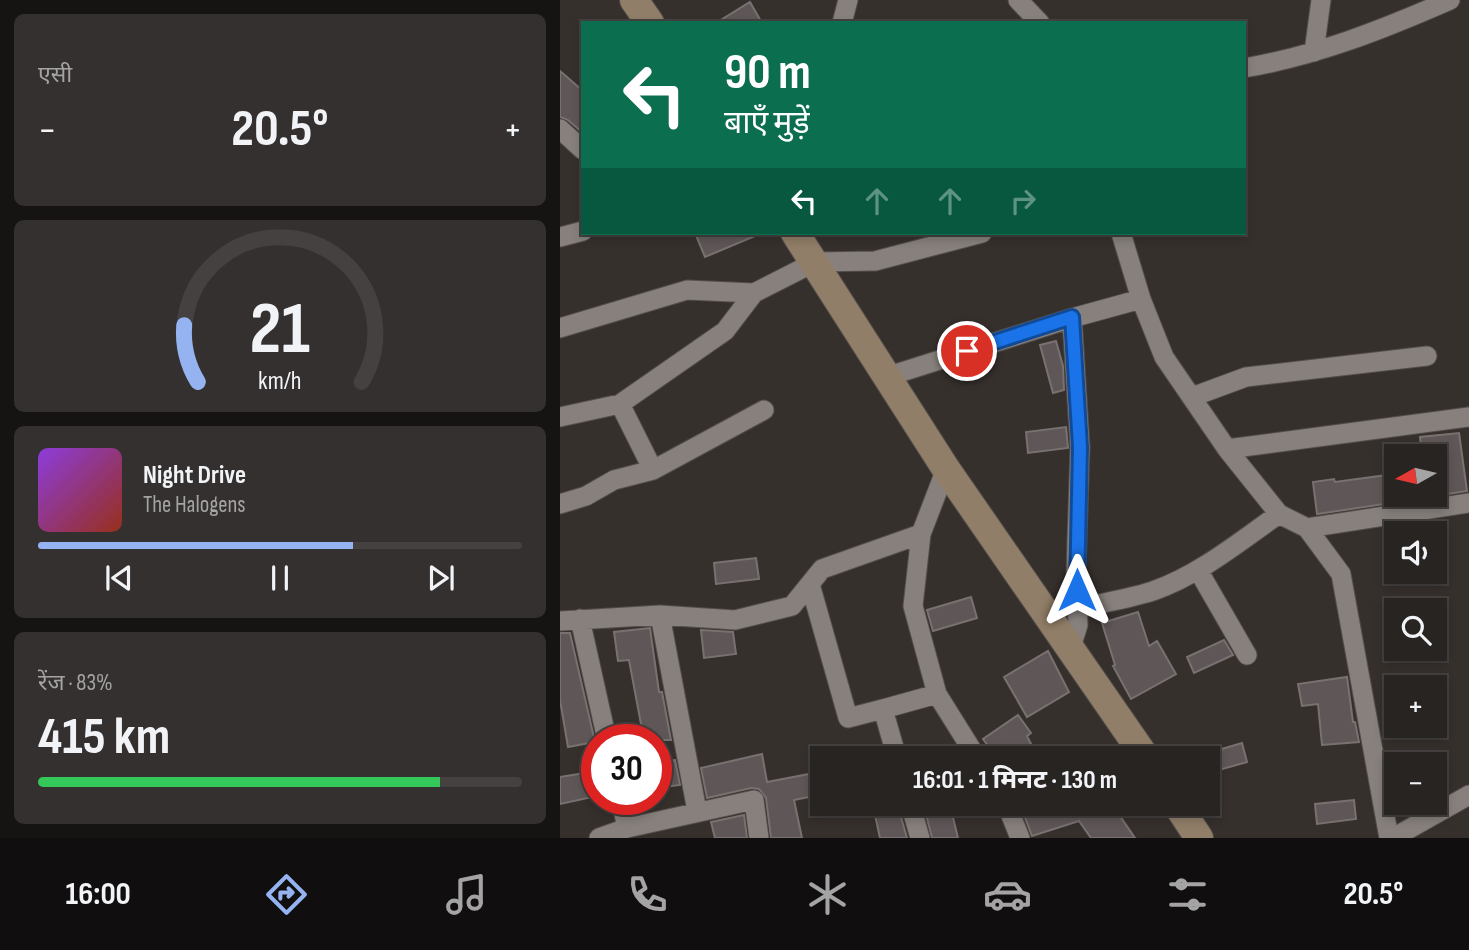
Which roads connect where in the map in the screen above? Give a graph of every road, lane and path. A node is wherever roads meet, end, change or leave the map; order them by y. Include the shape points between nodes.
1 (634, 0) edge
2 (848, 0) edge
3 (1018, 0) edge
4 (1321, 0) edge
5 (1450, 0) edge
6 (649, 21) edge
7 (843, 21) edge
8 (1038, 21) edge
9 (1314, 52) junction
10 (1246, 68) edge
11 (560, 130) edge
12 (581, 148) edge
13 (581, 232) edge
14 (795, 235) edge
15 (974, 235) edge
16 (1122, 235) edge
17 (560, 237) edge
18 (815, 262) junction
19 (754, 293) junction
20 (1141, 299) junction
21 (1072, 317) junction
22 (560, 328) edge
23 (1427, 356) dead end
24 (889, 376) junction
25 (1192, 397) junction
26 (620, 404) junction
27 (764, 410) dead end
28 (560, 417) edge
29 (1469, 417) edge
30 (1227, 449) junction
31 (946, 468) junction
32 (653, 470) junction
33 (1469, 503) edge
34 (560, 504) edge
35 (1279, 514) junction
36 (1307, 528) junction
37 (921, 534) junction
38 (1198, 570) junction
39 (810, 584) junction
40 (1077, 608) junction
41 (660, 615) junction
42 (580, 619) junction
43 (560, 621) edge
44 (1071, 647) junction
45 (1247, 655) dead end
46 (937, 694) junction
47 (883, 709) junction
48 (603, 724) edge
49 (894, 746) edge
50 (970, 746) edge
51 (1138, 746) edge
52 (1465, 802) edge
53 (698, 811) junction
54 (624, 815) edge
55 (914, 816) edge
56 (1011, 816) edge
57 (1185, 816) edge
58 (627, 828) junction
59 (599, 838) edge
60 (759, 838) edge
61 (920, 838) edge
62 (1020, 838) edge
63 (1199, 838) edge
64 (1391, 838) edge

1 - 6 main road
2 - 7 street
3 - 8 street
4 - 9 street
5 - 9 street via 1387,28
9 - 10 street
11 - 12 street
13 - 17 street
14 - 18 main road
15 - 18 street via 875,261
16 - 20 street
18 - 19 street
18 - 24 main road
19 - 22 street via 687,290
19 - 26 street via 725,331
20 - 21 street
20 - 25 street via 1164,357
21 - 24 street
21 - 40 street via 1080,447
23 - 25 street via 1247,377
24 - 31 main road
25 - 30 street
26 - 28 street
26 - 32 street
27 - 32 street
29 - 30 street
30 - 35 street
31 - 37 street
31 - 44 main road
32 - 34 street via 614,480
33 - 36 street
35 - 36 street
35 - 38 street
36 - 64 street via 1341,574
37 - 39 street via 822,569
37 - 46 street via 913,606
38 - 40 street via 1154,590
38 - 45 street
39 - 41 street via 792,606 735,620
39 - 47 street via 848,718
40 - 44 street via 1078,625
41 - 42 street
41 - 53 street
42 - 43 street
42 - 48 street
44 - 51 main road
46 - 47 street
46 - 50 street
47 - 49 street
52 - 64 street
53 - 58 street
53 - 60 street via 754,800
54 - 58 street
55 - 61 street
56 - 62 street
57 - 63 main road
58 - 59 street

